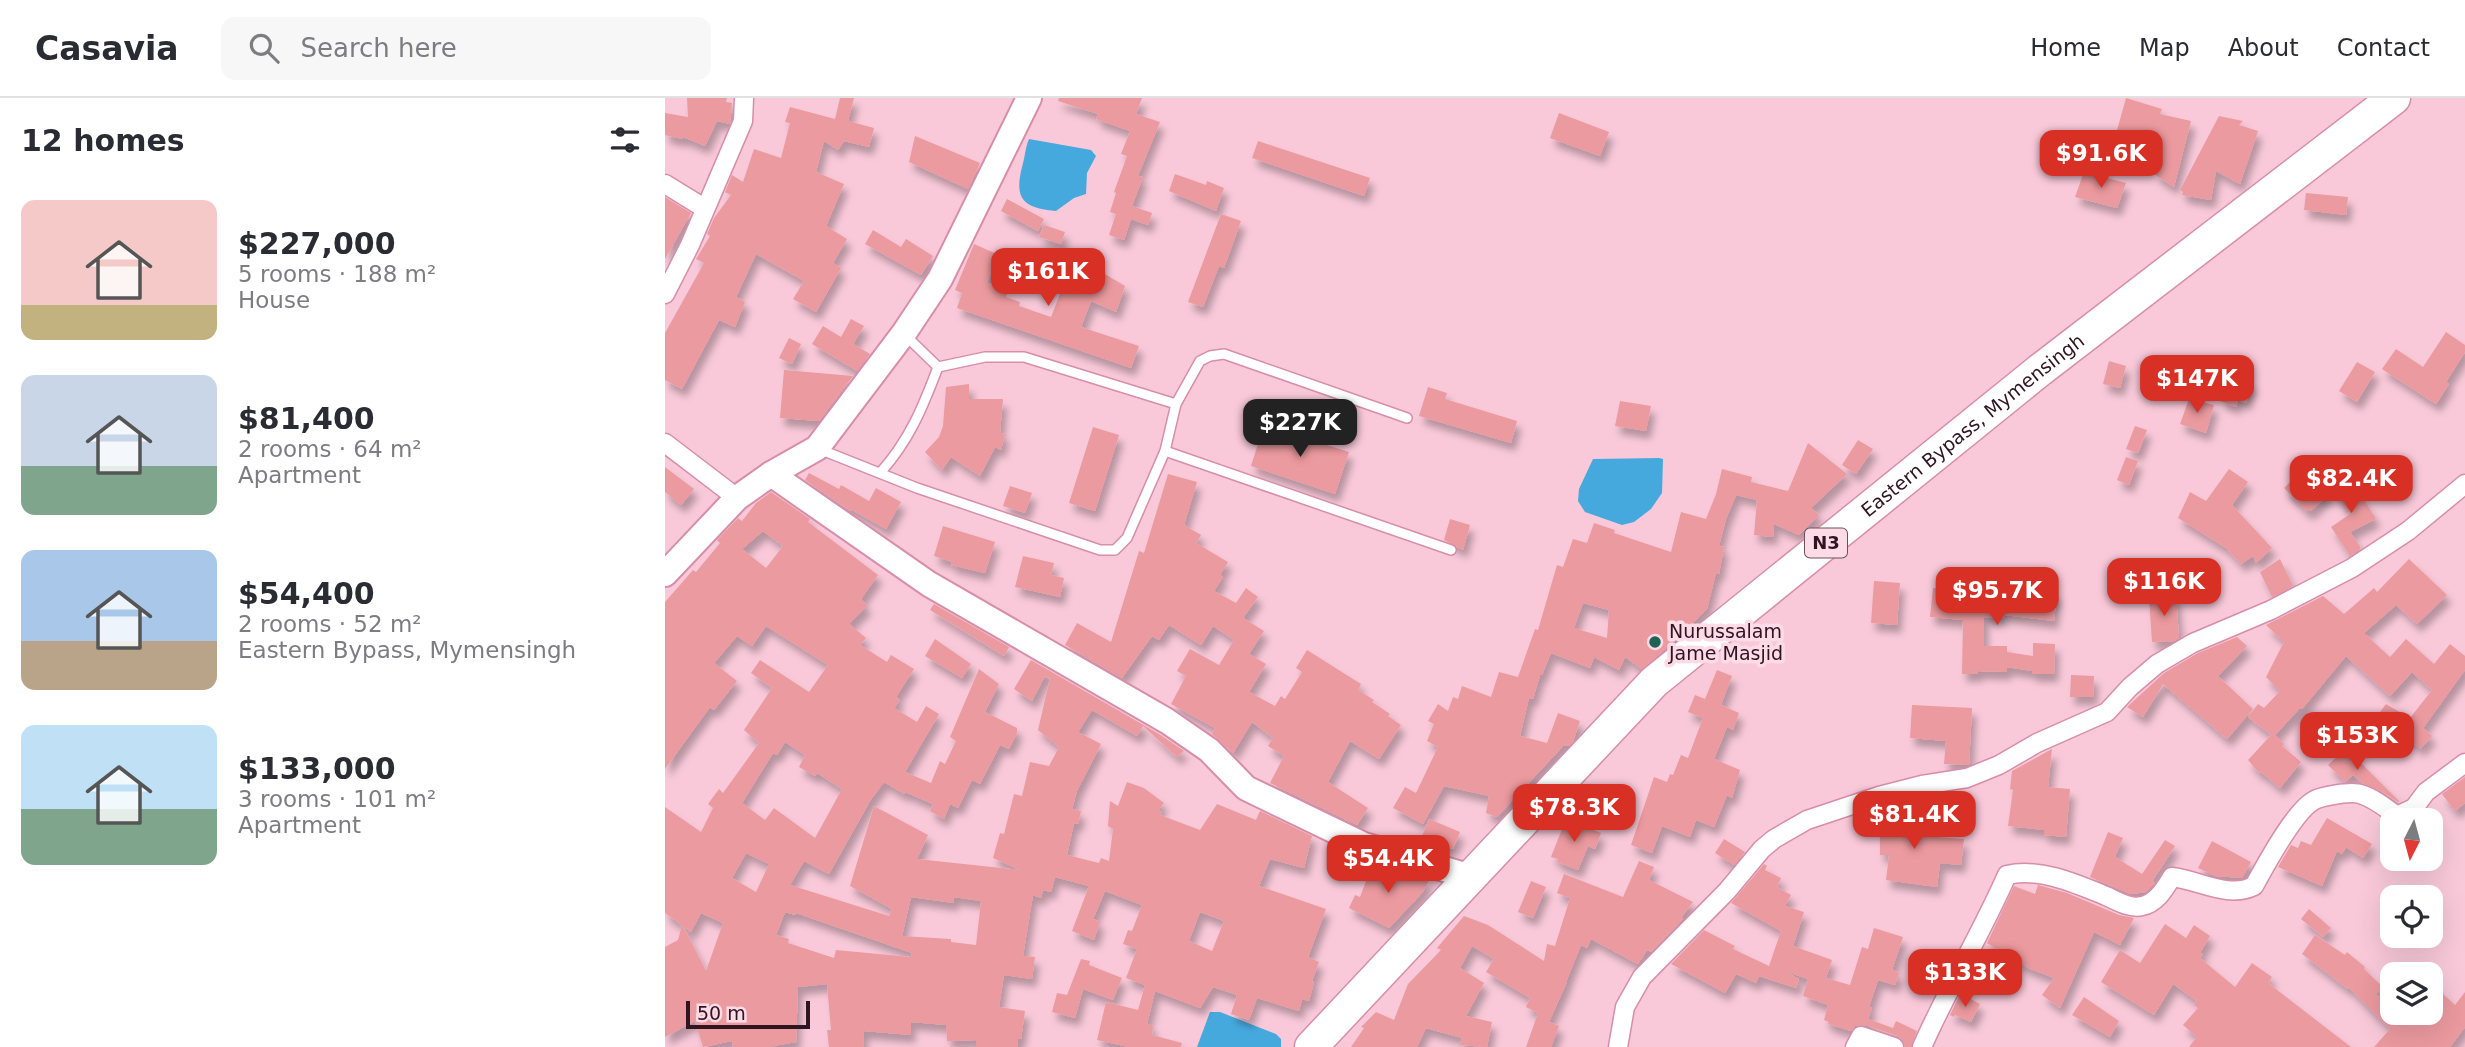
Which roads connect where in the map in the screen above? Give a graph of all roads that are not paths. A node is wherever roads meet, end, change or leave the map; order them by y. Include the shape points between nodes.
1 (744, 98) edge
2 (1029, 98) edge
3 (2394, 98) edge
4 (665, 184) edge
5 (704, 208) junction
6 (665, 294) edge
7 (904, 333) junction
8 (938, 367) junction
9 (1176, 404) junction
10 (1407, 418) dead end
11 (665, 443) edge
12 (817, 448) junction
13 (1165, 451) junction
14 (880, 473) junction
15 (771, 474) junction
16 (2465, 484) edge
17 (737, 498) junction
18 (1451, 550) dead end
19 (665, 574) edge
20 (2465, 763) edge
21 (1471, 877) junction
22 (1311, 1047) edge
23 (1618, 1047) edge
24 (1855, 1047) edge
25 (1894, 1047) edge
26 (1922, 1047) edge

1 - 5 street via 743,121
2 - 7 street via 940,279
3 - 21 highway, Eastern Bypass, Mymensingh / N3 via 2040,370 1654,682
4 - 5 street
5 - 6 street
7 - 8 lane
7 - 12 street
8 - 9 lane via 985,357 1024,357
8 - 14 lane via 918,420
9 - 10 lane via 1200,361 1224,354
9 - 13 lane
11 - 17 street
12 - 14 lane
12 - 15 street
13 - 14 lane via 1127,538 1115,550 1100,550
13 - 18 lane
15 - 17 street
15 - 21 street via 929,584 1167,720 1209,750 1246,788 1364,845
16 - 23 street via 2408,531 2352,568 2157,664 2107,712 1967,778 1879,796 1807,820 1774,839 1642,977 1625,1007
17 - 19 street
20 - 26 street via 2426,792 2414,808 2397,816 2358,793 2314,799 2300,813 2254,886 2245,891 2231,892 2172,877 2153,901 2130,906 2053,878 2020,872 2007,875
21 - 22 highway, Eastern Bypass, Mymensingh / N3
24 - 25 street via 1861,1036

